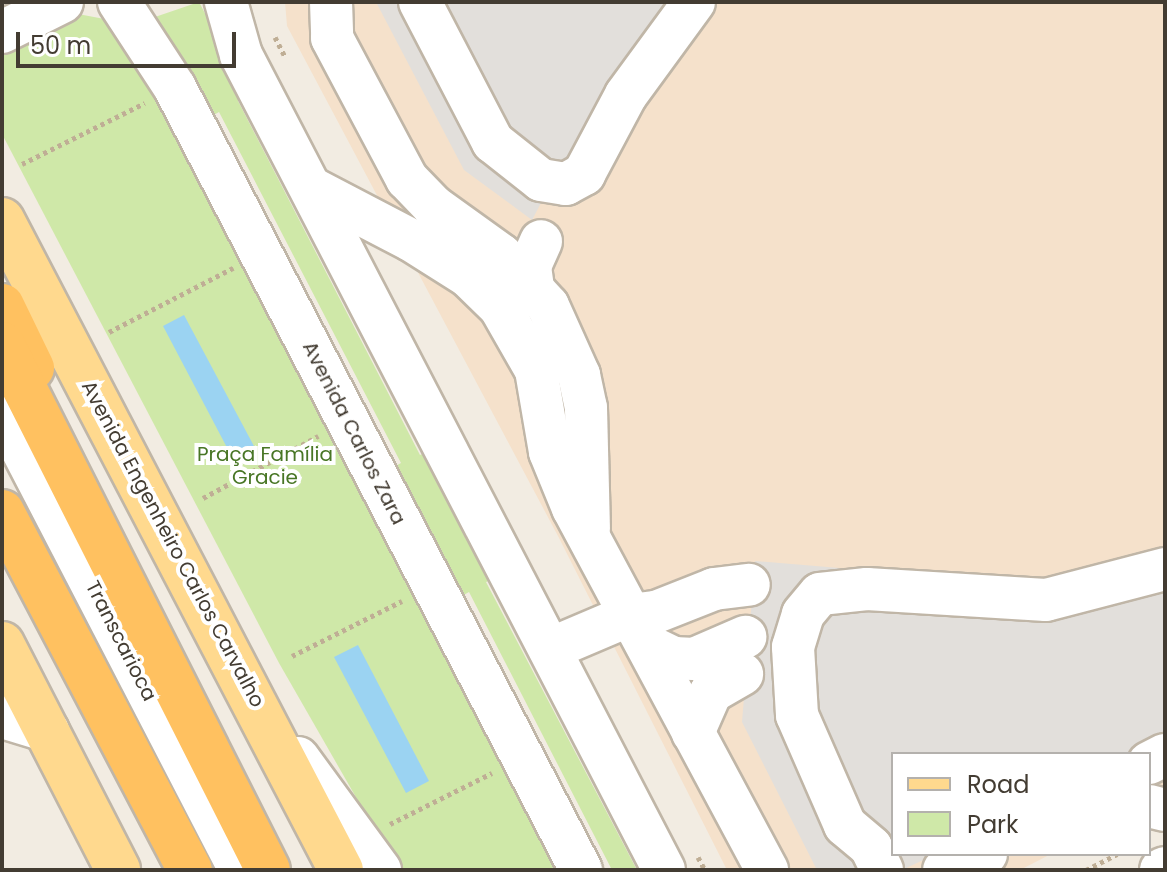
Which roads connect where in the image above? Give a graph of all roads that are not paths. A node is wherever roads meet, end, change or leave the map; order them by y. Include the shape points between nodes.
1 (62, 2) edge
2 (119, 2) edge
3 (226, 2) edge
4 (331, 2) edge
5 (420, 2) edge
6 (694, 2) edge
7 (2, 32) edge
8 (313, 189) junction
9 (495, 206) dead end
10 (444, 214) junction
11 (2, 220) edge
12 (541, 241) dead end
13 (533, 288) junction
14 (2, 306) edge
15 (2, 344) edge
16 (2, 411) edge
17 (2, 471) edge
18 (74, 478) junction
19 (2, 512) edge
20 (591, 542) junction
21 (1165, 569) edge
22 (749, 585) dead end
23 (638, 630) junction
24 (2, 644) edge
25 (550, 649) junction
26 (257, 704) junction
27 (2, 717) edge
28 (48, 731) junction
29 (693, 733) junction
30 (850, 833) junction
31 (891, 834) edge
32 (902, 856) edge
33 (981, 856) edge
34 (118, 870) edge
35 (190, 870) edge
36 (213, 870) edge
37 (240, 870) edge
38 (268, 870) edge
39 (341, 870) edge
40 (380, 870) edge
41 (581, 870) edge
42 (664, 870) edge
43 (767, 870) edge
44 (882, 870) edge
45 (913, 870) edge
46 (944, 870) edge

1 - 7 street
2 - 41 street, Avenida Carlos Zara via 175,88
3 - 8 street via 241,55
4 - 10 street via 332,38 407,179
5 - 6 street via 493,142 541,180 566,184 584,174 626,95
8 - 20 street via 446,262 500,307 536,370 550,452
8 - 25 street
9 - 10 street via 476,214
10 - 13 street via 501,255
11 - 26 main road, Avenida Engenheiro Carlos Carvalho
12 - 13 street via 530,266
13 - 20 street via 548,306 579,375 589,435 585,502
14 - 18 highway via 59,425
15 - 18 highway
16 - 37 street, Transcarioca
17 - 36 street, Transcarioca
18 - 38 highway
19 - 35 highway
20 - 23 street
21 - 30 street via 1046,600 867,589 820,594 803,614 796,638 794,700 801,732
22 - 23 street via 714,589 656,612
23 - 25 street
23 - 29 street
23 - 29 street via 674,658 744,656 704,700
24 - 28 main road
25 - 42 street
26 - 39 main road, Avenida Engenheiro Carlos Carvalho
26 - 40 street
27 - 28 street
28 - 34 main road
29 - 43 street
30 - 31 street
30 - 44 street via 871,847
32 - 45 street via 906,868
33 - 46 street

